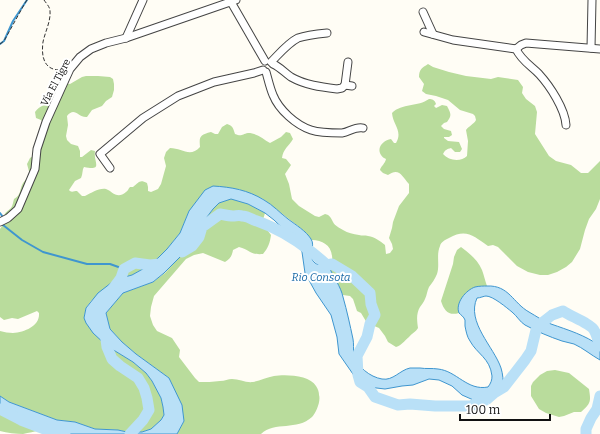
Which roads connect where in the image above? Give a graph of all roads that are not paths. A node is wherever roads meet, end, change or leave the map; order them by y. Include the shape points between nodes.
1 (143, 0) edge
2 (592, 0) edge
3 (234, 1) edge
4 (423, 12) dead end
5 (424, 32) dead end
6 (327, 33) dead end
7 (433, 34) junction
8 (126, 38) junction
9 (591, 48) junction
10 (516, 49) junction
11 (600, 49) edge
12 (270, 62) junction
13 (348, 62) dead end
14 (264, 71) junction
15 (566, 126) dead end
16 (363, 128) dead end
17 (110, 168) dead end
18 (0, 222) edge

1 - 8 street
2 - 9 street
3 - 8 street, Vía El Tigre
3 - 12 street via 250,35
4 - 7 street
5 - 7 street
6 - 12 street via 297,39
7 - 10 street via 453,40
8 - 18 street, Vía El Tigre via 91,49 70,69 46,122 37,150 35,169 18,210
9 - 10 street via 526,43
9 - 11 street
10 - 15 street via 522,59 540,75 553,94 565,118
12 - 13 street via 291,77 310,85 337,89 348,85
12 - 14 street via 262,64
14 - 16 street via 278,104 296,122 311,130 324,132 343,133
14 - 17 street via 214,82 184,93 143,118 100,154

